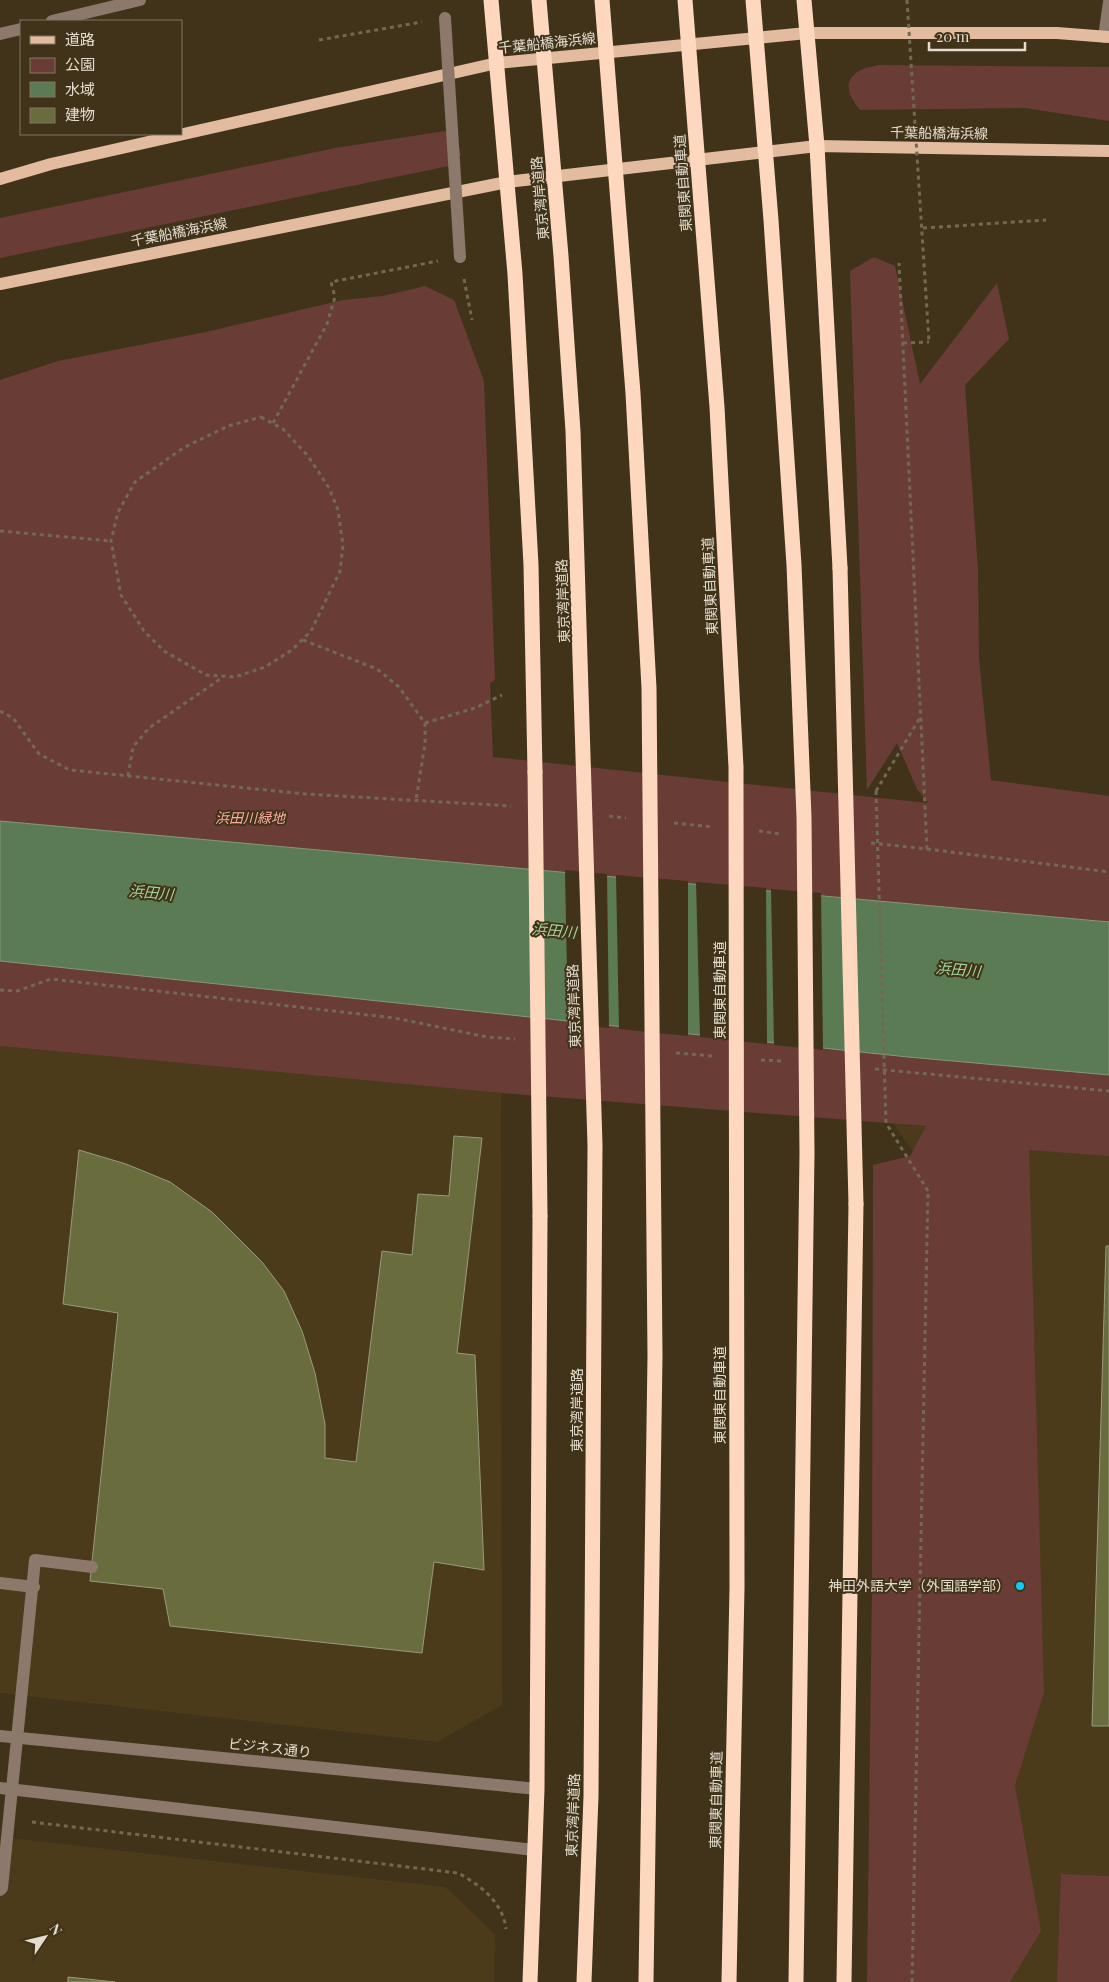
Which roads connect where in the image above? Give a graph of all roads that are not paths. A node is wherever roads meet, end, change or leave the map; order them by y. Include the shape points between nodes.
1 (140, 0) edge
2 (491, 0) edge
3 (538, 0) edge
4 (602, 0) edge
5 (685, 0) edge
6 (753, 0) edge
7 (804, 0) edge
8 (1109, 2) edge
9 (445, 18) road end
10 (56, 20) edge
11 (20, 29) edge
12 (807, 33) junction
13 (0, 34) edge
14 (1107, 37) edge
15 (497, 63) junction
16 (182, 134) edge
17 (180, 135) edge
18 (818, 146) junction
19 (1109, 152) edge
20 (0, 179) edge
21 (507, 182) junction
22 (460, 257) road end
23 (0, 284) edge
24 (92, 1567) dead end
25 (0, 1584) edge
26 (34, 1588) junction
27 (0, 1736) edge
28 (0, 1788) edge
29 (537, 1789) junction
30 (534, 1850) junction
31 (0, 1890) edge
32 (530, 1982) edge
33 (584, 1982) edge
34 (646, 1982) edge
35 (729, 1982) edge
36 (796, 1982) edge
37 (844, 1982) edge

1 - 10 street
2 - 15 highway
3 - 33 highway, 東京湾岸道路, bridge via 573,431 595,1145 591,1796
4 - 34 highway, bridge via 632,393 648,688 655,1356
5 - 35 highway, 東関東自動車道, bridge via 717,408 736,767 737,1588
6 - 36 highway, bridge via 794,565 804,817 807,1153
7 - 12 highway
8 - 14 street
9 - 22 street, bridge
11 - 13 street
12 - 14 main road, 千葉船橋海浜線 via 1057,33
12 - 15 main road, 千葉船橋海浜線
12 - 18 highway
15 - 16 main road, 千葉船橋海浜線
15 - 21 highway
17 - 20 main road, 千葉船橋海浜線
18 - 19 main road, 千葉船橋海浜線
18 - 21 main road, 千葉船橋海浜線
18 - 37 highway, bridge via 840,568 856,1204
21 - 23 main road, 千葉船橋海浜線
21 - 29 highway, bridge via 531,564 535,772 540,1216
24 - 26 street, bridge via 35,1560
25 - 26 street
26 - 31 street, bridge
27 - 29 street, ビジネス通り
28 - 30 street
29 - 30 highway
30 - 32 highway

